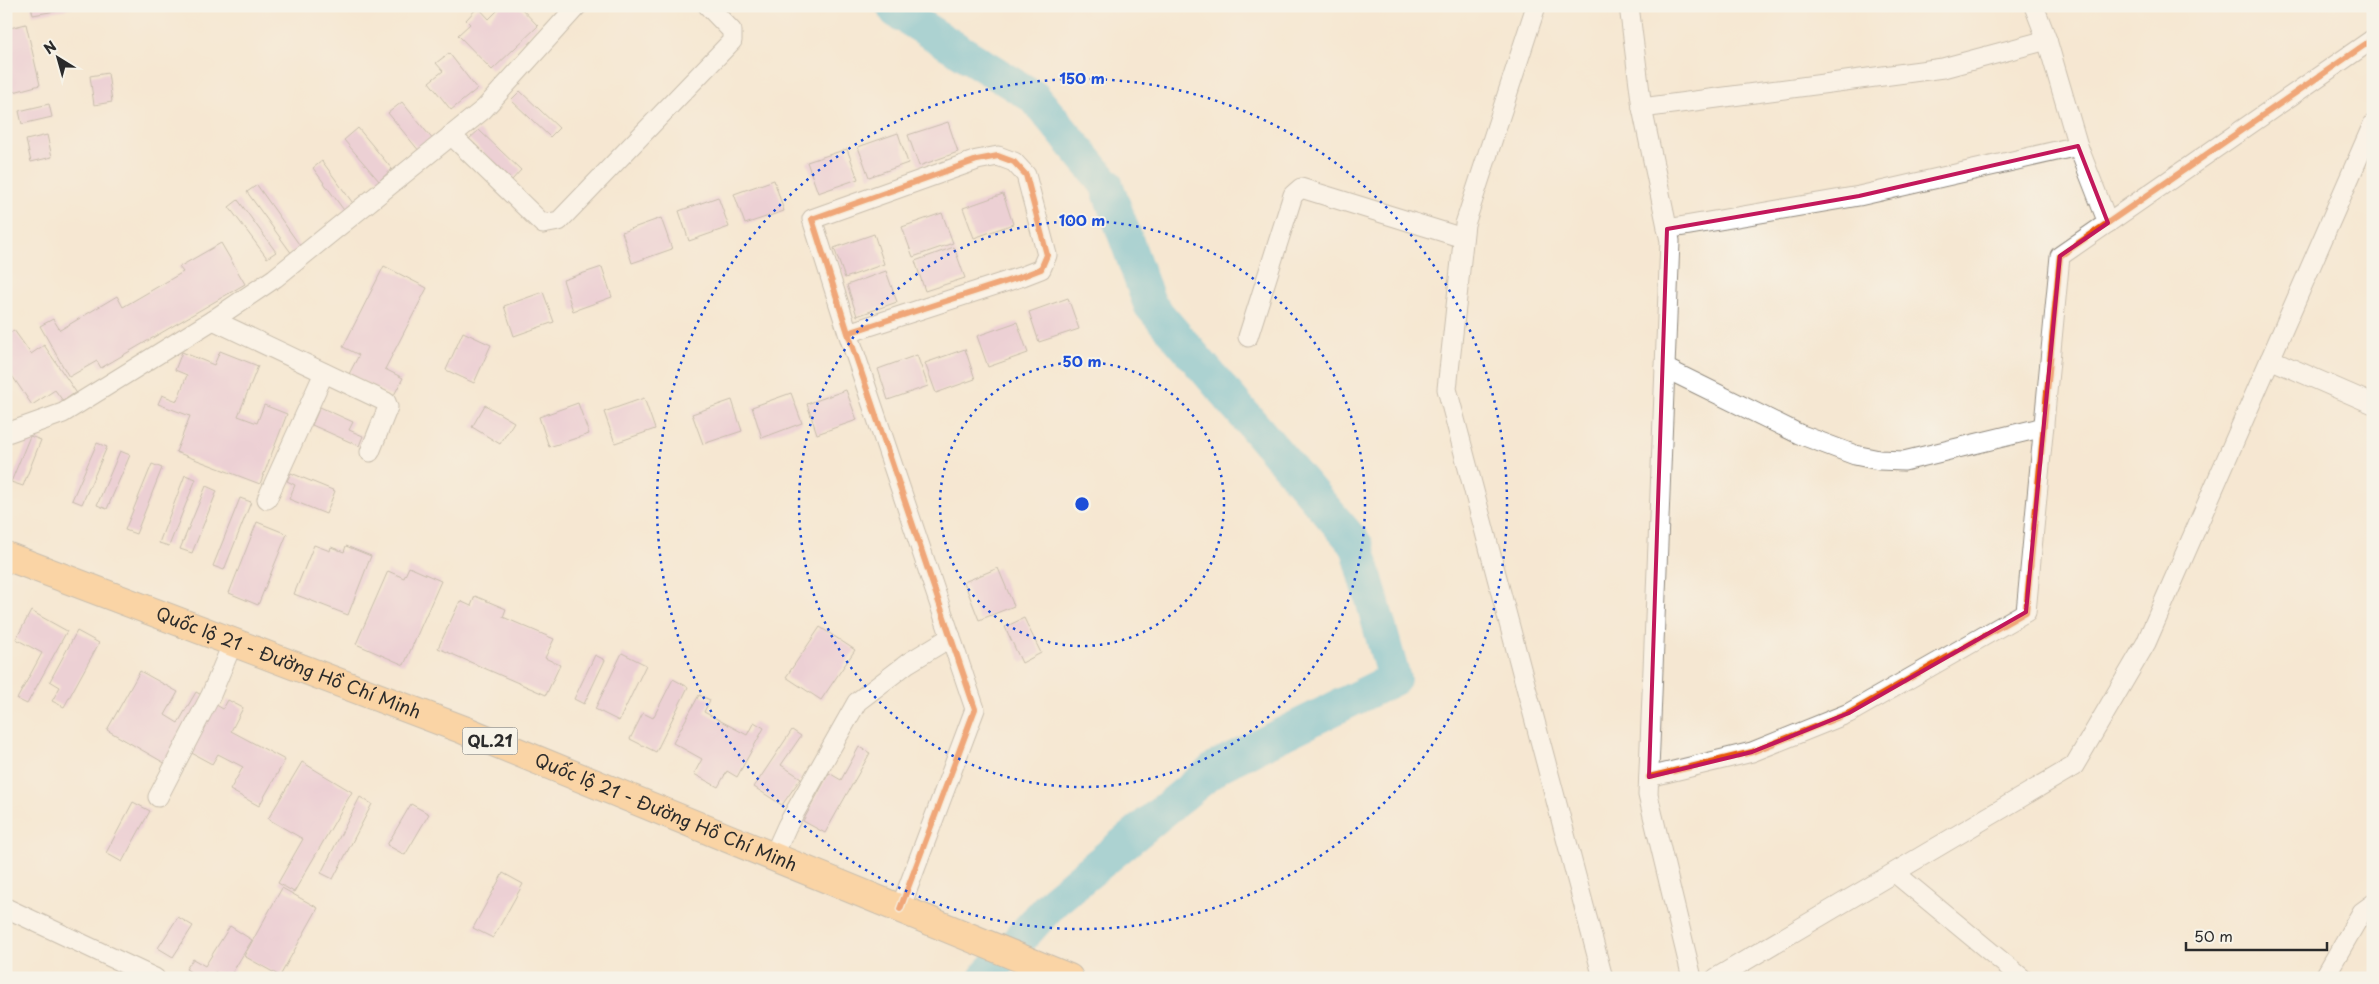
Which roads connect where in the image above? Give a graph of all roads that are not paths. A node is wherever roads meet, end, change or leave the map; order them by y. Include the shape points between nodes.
1 (577, 6) edge
2 (708, 6) edge
3 (1536, 6) edge
4 (1628, 6) edge
5 (2034, 6) edge
6 (2373, 39) edge
7 (2047, 40) junction
8 (1642, 108) junction
9 (2373, 124) edge
10 (451, 135) junction
11 (2078, 146) junction
12 (2108, 223) junction
13 (1667, 229) junction
14 (1463, 238) junction
15 (213, 320) junction
16 (848, 333) junction
17 (1248, 336) dead end
18 (2270, 359) junction
19 (1665, 368) junction
20 (324, 373) junction
21 (2373, 404) edge
22 (2044, 427) junction
23 (7, 433) edge
24 (370, 452) dead end
25 (267, 499) dead end
26 (6, 556) edge
27 (951, 636) junction
28 (233, 642) junction
29 (1649, 777) junction
30 (158, 797) dead end
31 (773, 857) junction
32 (1895, 873) junction
33 (2373, 904) edge
34 (6, 908) edge
35 (900, 909) junction
36 (155, 978) edge
37 (1070, 978) edge
38 (1603, 978) edge
39 (1692, 978) edge
40 (1716, 978) edge
41 (2022, 978) edge
42 (2324, 978) edge

1 - 10 street via 484,109
2 - 10 street via 732,31 732,41 559,222 543,224
3 - 14 street
4 - 8 street
5 - 7 street
6 - 12 street
7 - 8 street via 1943,68
7 - 11 street
8 - 13 street
9 - 18 street
10 - 15 street via 275,278
11 - 12 street
11 - 13 street via 1859,196
12 - 22 street via 2060,256
13 - 19 street via 1670,241
14 - 17 street via 1301,188 1293,195
14 - 38 street via 1447,389
15 - 20 street
15 - 23 street via 63,413
16 - 16 street via 812,219 977,160 998,156 1014,162 1026,175 1047,255 1040,269
16 - 27 street
18 - 21 street
18 - 32 street via 2146,643 2074,766
19 - 22 street via 1799,434 1855,455 1879,460 1904,461
19 - 29 street
20 - 24 street via 386,402 388,407
20 - 25 street
22 - 29 street via 2026,612 1849,713 1752,752
26 - 28 highway, Quốc lộ 21 - Đường Hồ Chí Minh / QL.21
27 - 31 street via 908,663 857,702
27 - 35 street via 975,710
28 - 30 street via 211,695
28 - 31 highway, Quốc lộ 21 - Đường Hồ Chí Minh / QL.21 via 464,730
29 - 39 street via 1648,796
31 - 35 highway, Quốc lộ 21 - Đường Hồ Chí Minh / QL.21
32 - 40 street
32 - 41 street
33 - 42 street via 2362,912
34 - 36 street
35 - 37 highway, Quốc lộ 21 - Đường Hồ Chí Minh / QL.21

